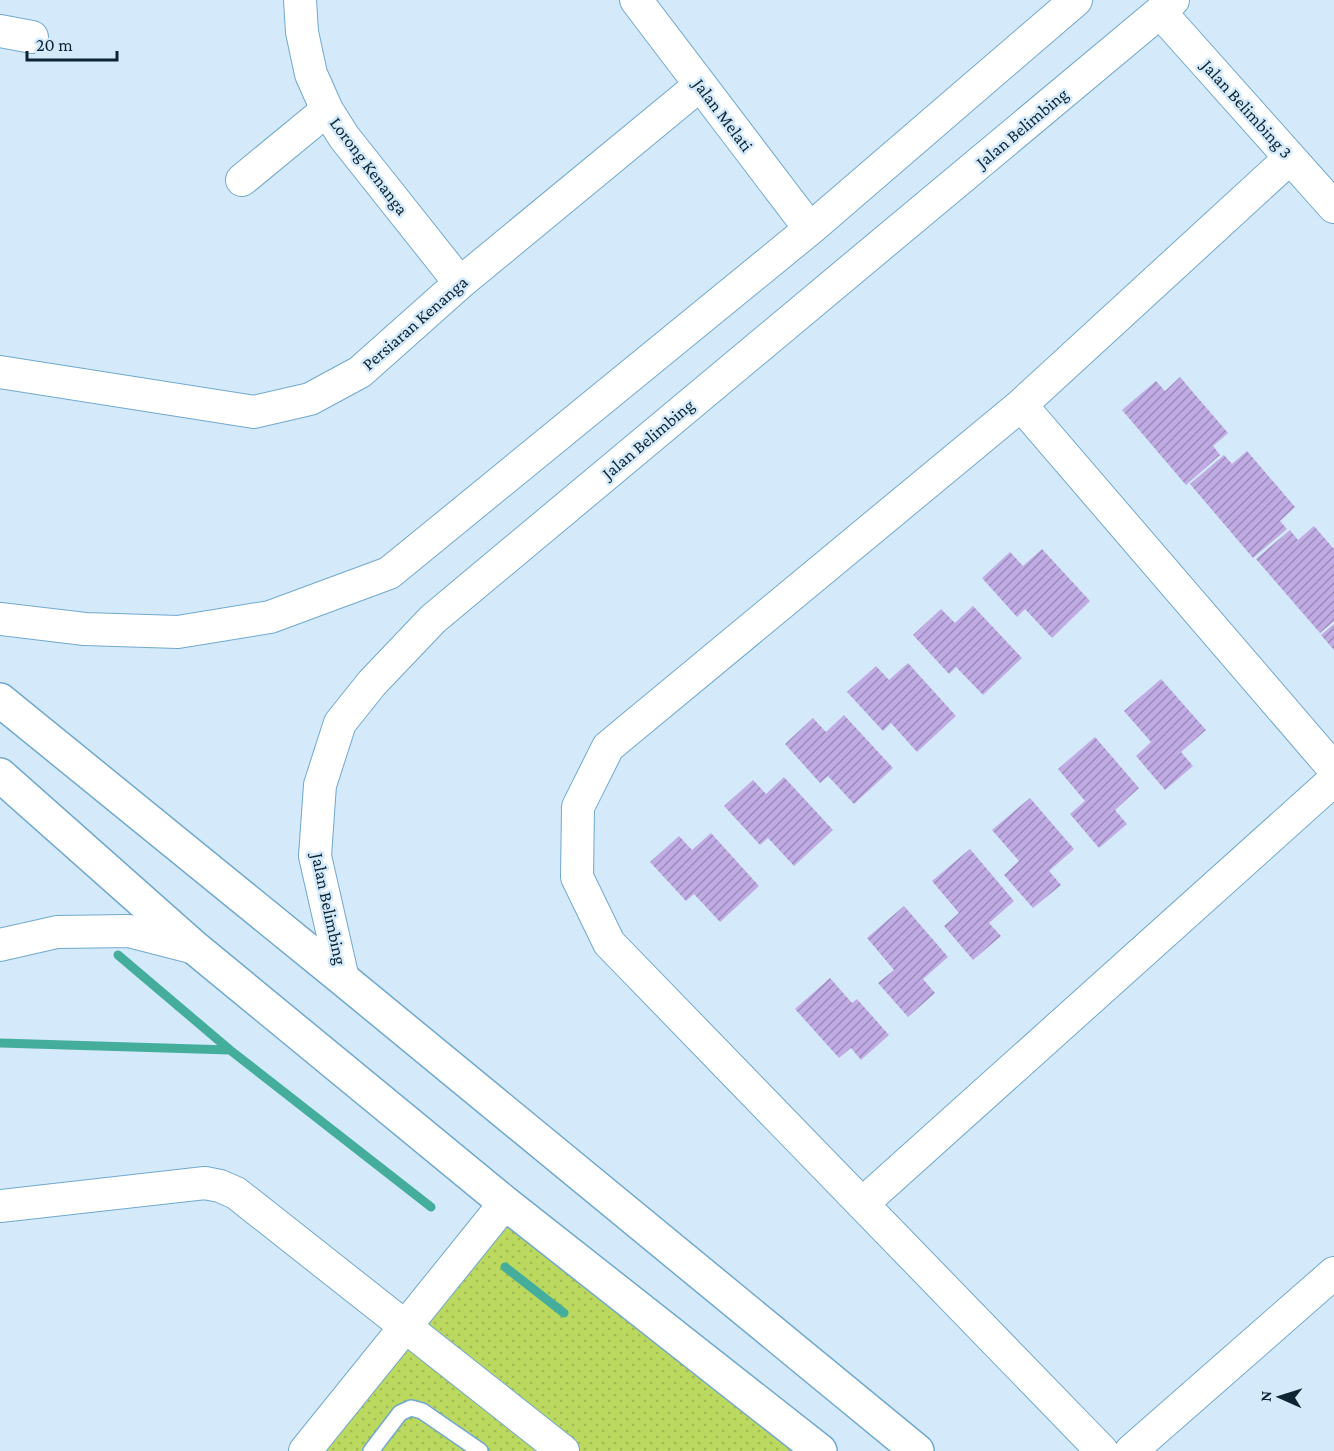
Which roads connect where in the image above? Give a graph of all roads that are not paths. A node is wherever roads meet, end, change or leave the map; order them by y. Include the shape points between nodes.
1 (300, 0) edge
2 (636, 0) edge
3 (1076, 0) edge
4 (1166, 6) edge
5 (0, 31) edge
6 (32, 38) dead end
7 (700, 85) junction
8 (327, 110) junction
9 (1290, 158) junction
10 (243, 180) dead end
11 (1334, 207) edge
12 (810, 229) junction
13 (460, 283) junction
14 (0, 372) edge
15 (1021, 405) junction
16 (0, 620) edge
17 (0, 700) edge
18 (1334, 769) edge
19 (0, 775) edge
20 (1334, 780) edge
21 (0, 945) edge
22 (195, 948) junction
23 (343, 980) junction
24 (505, 1203) junction
25 (862, 1204) junction
26 (0, 1206) edge
27 (1334, 1273) edge
28 (406, 1326) junction
29 (553, 1448) edge
30 (305, 1451) edge
31 (371, 1451) edge
32 (480, 1451) edge
33 (820, 1451) edge
34 (917, 1451) edge
35 (1102, 1451) edge
36 (1131, 1451) edge

1 - 8 street, Lorong Kenanga via 311,74
2 - 7 street, Jalan Melati
3 - 12 street
4 - 9 street, Jalan Belimbing 3
4 - 23 street, Jalan Belimbing via 432,619 372,682 340,723 320,785 315,856
5 - 6 street
7 - 12 street, Jalan Melati
7 - 13 street, Persiaran Kenanga
8 - 10 street
8 - 13 street, Lorong Kenanga
9 - 11 street, Jalan Belimbing 3
9 - 15 street
12 - 16 street via 390,573 270,616 178,632 85,629
13 - 14 street, Persiaran Kenanga via 360,372 310,399 254,412
15 - 18 street
15 - 25 street via 608,747 578,807 577,877 609,943
17 - 23 main road
19 - 22 main road
20 - 25 street
21 - 22 street via 57,932 129,931
22 - 24 main road
23 - 34 main road
24 - 28 street
24 - 33 main road
25 - 35 street
26 - 28 street via 205,1183 220,1186 236,1193
27 - 36 street
28 - 29 street
28 - 30 street
31 - 32 lane via 400,1413 411,1408 422,1411

